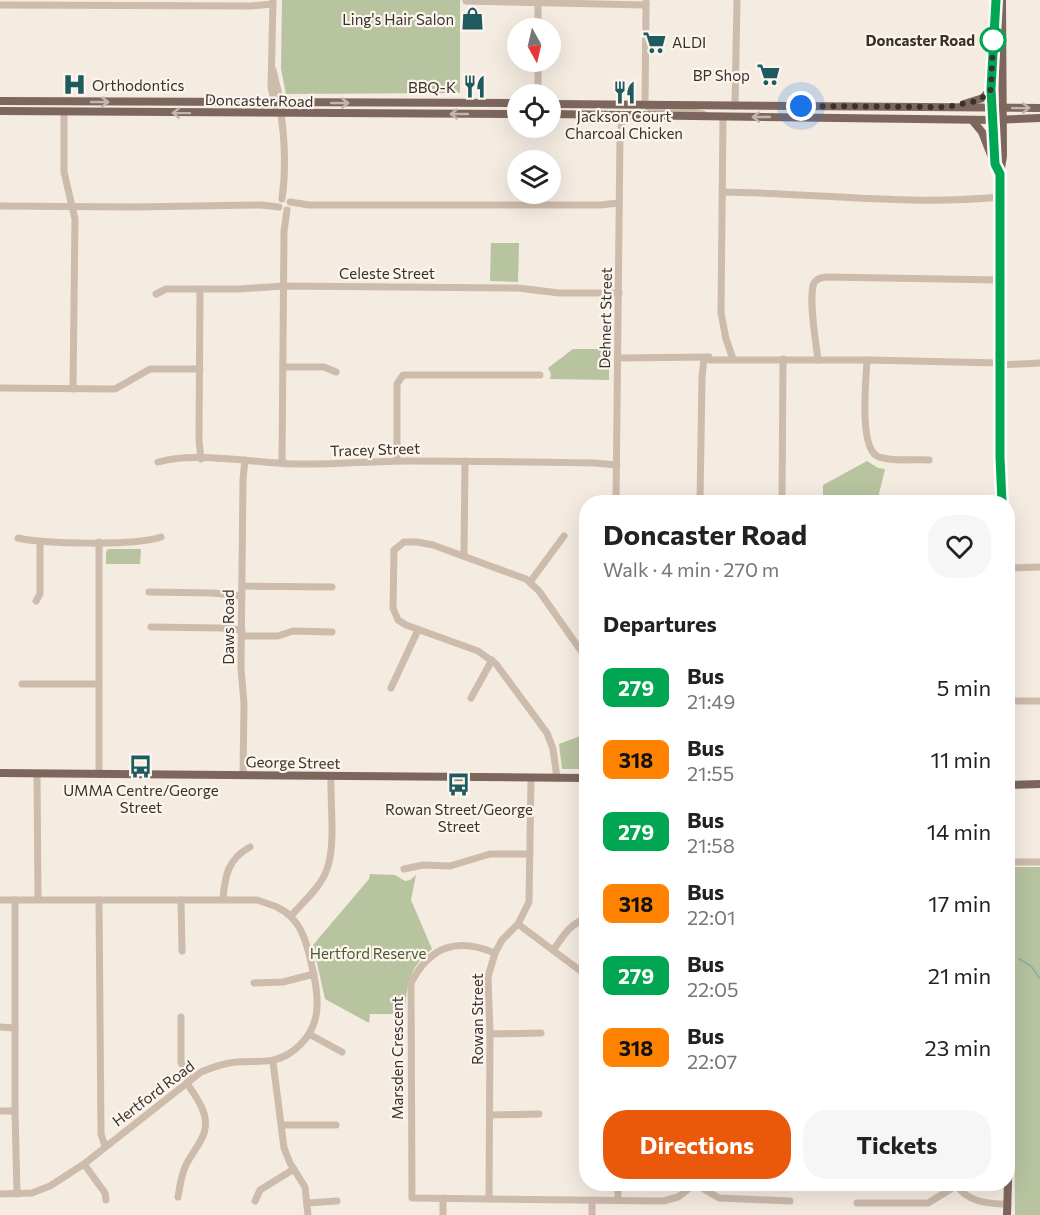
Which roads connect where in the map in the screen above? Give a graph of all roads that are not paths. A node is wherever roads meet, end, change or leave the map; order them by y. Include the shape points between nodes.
1 (737, 0) edge
2 (996, 0) edge
3 (1002, 0) edge
4 (466, 1) edge
5 (510, 1) edge
6 (646, 2) edge
7 (538, 3) junction
8 (273, 4) edge
9 (0, 5) edge
10 (538, 18) edge
11 (991, 89) junction
12 (0, 101) edge
13 (278, 103) junction
14 (507, 104) edge
15 (561, 104) edge
16 (635, 104) junction
17 (645, 105) junction
18 (735, 106) junction
19 (790, 106) junction
20 (888, 106) junction
21 (947, 107) junction
22 (992, 108) junction
23 (1002, 108) junction
24 (1040, 108) edge
25 (0, 111) edge
26 (64, 111) junction
27 (281, 114) junction
28 (507, 114) edge
29 (561, 114) edge
30 (621, 116) junction
31 (712, 116) junction
32 (723, 117) junction
33 (847, 118) junction
34 (1040, 118) edge
35 (932, 119) junction
36 (972, 120) junction
37 (992, 120) junction
38 (1002, 120) junction
39 (995, 164) junction
40 (1000, 174) junction
41 (723, 192) junction
42 (1000, 200) junction
43 (284, 205) junction
44 (619, 205) junction
45 (0, 206) edge
46 (73, 206) junction
47 (1000, 280) junction
48 (283, 286) junction
49 (200, 289) junction
50 (619, 293) junction
51 (156, 294) dead end
52 (618, 358) junction
53 (702, 358) junction
54 (731, 358) junction
55 (783, 359) junction
56 (818, 360) junction
57 (867, 360) junction
58 (1000, 362) junction
59 (1040, 363) edge
60 (283, 368) junction
61 (200, 369) junction
62 (336, 372) dead end
63 (540, 375) dead end
64 (0, 388) edge
65 (73, 389) junction
66 (199, 459) junction
67 (243, 460) junction
68 (929, 460) dead end
69 (397, 461) junction
70 (465, 461) junction
71 (158, 462) dead end
72 (282, 463) junction
73 (616, 463) junction
74 (616, 495) edge
75 (700, 495) edge
76 (782, 495) edge
77 (1002, 495) edge
78 (564, 536) dead end
79 (161, 537) dead end
80 (18, 538) dead end
81 (40, 542) junction
82 (99, 542) junction
83 (464, 556) junction
84 (1040, 567) edge
85 (1015, 568) edge
86 (530, 582) junction
87 (242, 586) junction
88 (332, 587) dead end
89 (149, 592) dead end
90 (242, 596) junction
91 (36, 601) dead end
92 (151, 627) dead end
93 (418, 630) junction
94 (332, 632) dead end
95 (242, 633) junction
96 (579, 648) edge
97 (492, 660) junction
98 (22, 684) dead end
99 (99, 684) junction
100 (391, 688) dead end
101 (471, 698) dead end
102 (1015, 701) edge
103 (1040, 701) edge
104 (0, 773) edge
105 (37, 774) junction
106 (99, 774) junction
107 (243, 775) junction
108 (331, 776) junction
109 (531, 778) junction
110 (555, 778) junction
111 (579, 778) edge
112 (1040, 784) edge
113 (1015, 785) edge
114 (250, 847) dead end
115 (530, 854) junction
116 (1015, 862) edge
117 (1040, 862) edge
118 (404, 869) dead end
119 (38, 899) junction
120 (223, 899) junction
121 (0, 900) edge
122 (15, 900) junction
123 (99, 900) junction
124 (181, 900) junction
125 (291, 916) junction
126 (579, 921) edge
127 (518, 924) junction
128 (553, 950) junction
129 (182, 951) dead end
130 (495, 953) junction
131 (579, 970) edge
132 (314, 974) junction
133 (254, 983) dead end
134 (181, 1017) dead end
135 (0, 1028) edge
136 (15, 1028) junction
137 (541, 1033) dead end
138 (309, 1034) junction
139 (490, 1034) junction
140 (342, 1052) dead end
141 (273, 1062) junction
142 (188, 1082) junction
143 (0, 1111) edge
144 (15, 1111) junction
145 (539, 1114) dead end
146 (490, 1115) junction
147 (282, 1125) junction
148 (336, 1125) dead end
149 (105, 1146) junction
150 (84, 1164) junction
151 (294, 1169) junction
152 (618, 1191) edge
153 (686, 1191) edge
154 (707, 1191) edge
155 (946, 1191) edge
156 (960, 1191) edge
157 (1008, 1191) edge
158 (0, 1194) edge
159 (17, 1194) junction
160 (178, 1197) dead end
161 (443, 1198) junction
162 (489, 1199) junction
163 (106, 1200) dead end
164 (592, 1200) junction
165 (618, 1200) junction
166 (255, 1201) dead end
167 (790, 1201) dead end
168 (337, 1202) dead end
169 (307, 1203) junction
170 (857, 1203) dead end
171 (1008, 1204) junction
172 (308, 1215) edge
173 (443, 1215) edge
174 (592, 1215) edge
175 (1008, 1215) edge

1 - 18 street
2 - 11 main road
3 - 23 main road
4 - 5 street
5 - 7 street
6 - 7 street
6 - 17 street
7 - 10 street
8 - 9 street
8 - 13 street via 272,67
11 - 21 main road via 977,101
11 - 22 main road
12 -> 13 main road, Doncaster Road
13 -> 14 main road, Doncaster Road
13 - 27 main road
15 - 16 main road
16 - 17 main road
16 - 30 street
17 - 18 main road
17 - 31 street via 657,111 693,111
18 - 19 main road
19 - 20 main road
19 - 33 main road via 811,111 843,111
20 - 21 main road
20 - 35 main road via 889,113 921,114
21 - 22 main road
22 - 23 main road
22 - 37 main road
23 -> 24 main road
23 - 38 main road
25 - 26 main road, Doncaster Road
27 -> 26 main road, Doncaster Road
26 - 46 street via 64,170
28 -> 27 main road, Doncaster Road
27 - 43 street via 285,142
29 - 30 main road
30 - 31 main road
30 - 44 street, Dehnert Street
31 - 32 main road
33 -> 32 main road
32 - 41 street
33 - 35 main road
34 - 38 main road
35 - 36 main road
36 - 37 main road
36 - 39 main road via 982,132
37 - 38 main road
37 - 39 main road
38 - 40 main road
39 - 40 main road
40 - 42 main road
41 - 42 street
41 - 54 street via 721,313
42 - 47 main road
43 - 44 street
43 - 46 street
43 - 48 street
44 - 50 street, Dehnert Street
45 - 46 street
46 - 65 street
47 - 56 street via 819,279 813,287
47 - 58 main road
48 - 49 street, Celeste Street
48 - 50 street, Celeste Street
48 - 60 street
49 - 51 street, Celeste Street via 166,289
49 - 61 street
50 - 52 street, Dehnert Street
52 - 53 street
52 - 73 street, Dehnert Street
53 - 54 street
53 - 75 street
54 - 55 street
55 - 56 street
55 - 76 street
56 - 57 street
57 - 58 street
57 - 68 street via 865,421 869,447 877,456
58 - 59 street
58 - 77 main road
60 - 62 street via 324,367
60 - 72 street
61 - 65 street via 154,369 115,389
61 - 66 street
63 - 69 street via 403,375 397,384
64 - 65 street
66 - 67 street, Tracey Street
66 - 71 street, Tracey Street
67 - 72 street, Tracey Street
67 - 87 street, Daws Road
69 - 70 street, Tracey Street
69 - 72 street, Tracey Street
70 - 73 street, Tracey Street
70 - 83 street
73 - 74 street, Dehnert Street
78 - 86 street
79 - 82 street via 144,542
80 - 81 street
81 - 82 street
81 - 91 street via 40,594
82 - 99 street
83 - 86 street
83 - 93 street via 417,542 404,542 394,550 394,611 401,622
84 - 85 street
86 - 96 street
87 - 88 street
87 - 90 street, Daws Road
89 - 90 street
90 - 95 street, Daws Road
92 - 95 street via 221,628
93 - 97 street via 478,651
93 - 100 street
94 - 95 street via 293,631 278,636
95 - 107 street, Daws Road
97 - 101 street
97 - 110 street via 544,727 552,743
98 - 99 street
99 - 106 street
102 - 103 street
104 - 105 main road, George Street
105 - 106 main road, George Street
105 - 119 street
106 - 107 main road, George Street
107 - 108 main road, George Street
108 - 109 main road, George Street
108 - 125 street via 331,854 327,870
109 - 110 main road, George Street
109 - 115 street, Rowan Street
110 - 111 main road, George Street
112 - 113 main road
114 - 120 street via 238,853 230,864
115 - 118 street via 490,854 450,866
115 - 127 street, Rowan Street via 529,902
116 - 117 street
119 - 122 street
119 - 123 street
120 - 124 street
120 - 125 street via 257,900
121 - 122 street
122 - 136 street
123 - 124 street
123 - 149 street via 101,1134
124 - 129 street
125 - 132 street via 305,939
126 - 128 street
127 - 128 street
127 - 130 street, Rowan Street
128 - 131 street
130 - 139 street, Rowan Street via 488,977
130 - 161 street, Marsden Crescent via 473,945 440,950 422,964 411,983 412,1198
132 - 133 street via 282,982
132 - 138 street via 318,1011
134 - 142 street via 182,1062
135 - 136 street
136 - 144 street
137 - 139 street
138 - 140 street
138 - 141 street via 288,1055
139 - 146 street, Rowan Street
141 - 142 street, Hertford Road via 217,1065
141 - 147 street
142 - 149 street, Hertford Road
142 - 160 street via 202,1108 205,1134 187,1162
143 - 144 street
144 - 159 street
145 - 146 street
146 - 162 street, Rowan Street
147 - 148 street
147 - 151 street via 284,1148
149 - 150 street, Hertford Road
150 - 159 street, Hertford Road via 50,1186
150 - 163 street
151 - 166 street via 260,1190
151 - 169 street via 305,1187
152 - 165 street
153 - 165 street via 663,1201
154 - 167 street via 719,1198
155 - 170 street via 928,1203
156 - 171 street via 982,1203
157 - 171 main road
158 - 159 street, Hertford Road
161 - 162 street
161 - 173 street
162 - 164 street
164 - 165 street
164 - 174 street
168 - 169 street
169 - 172 street
171 - 175 main road

